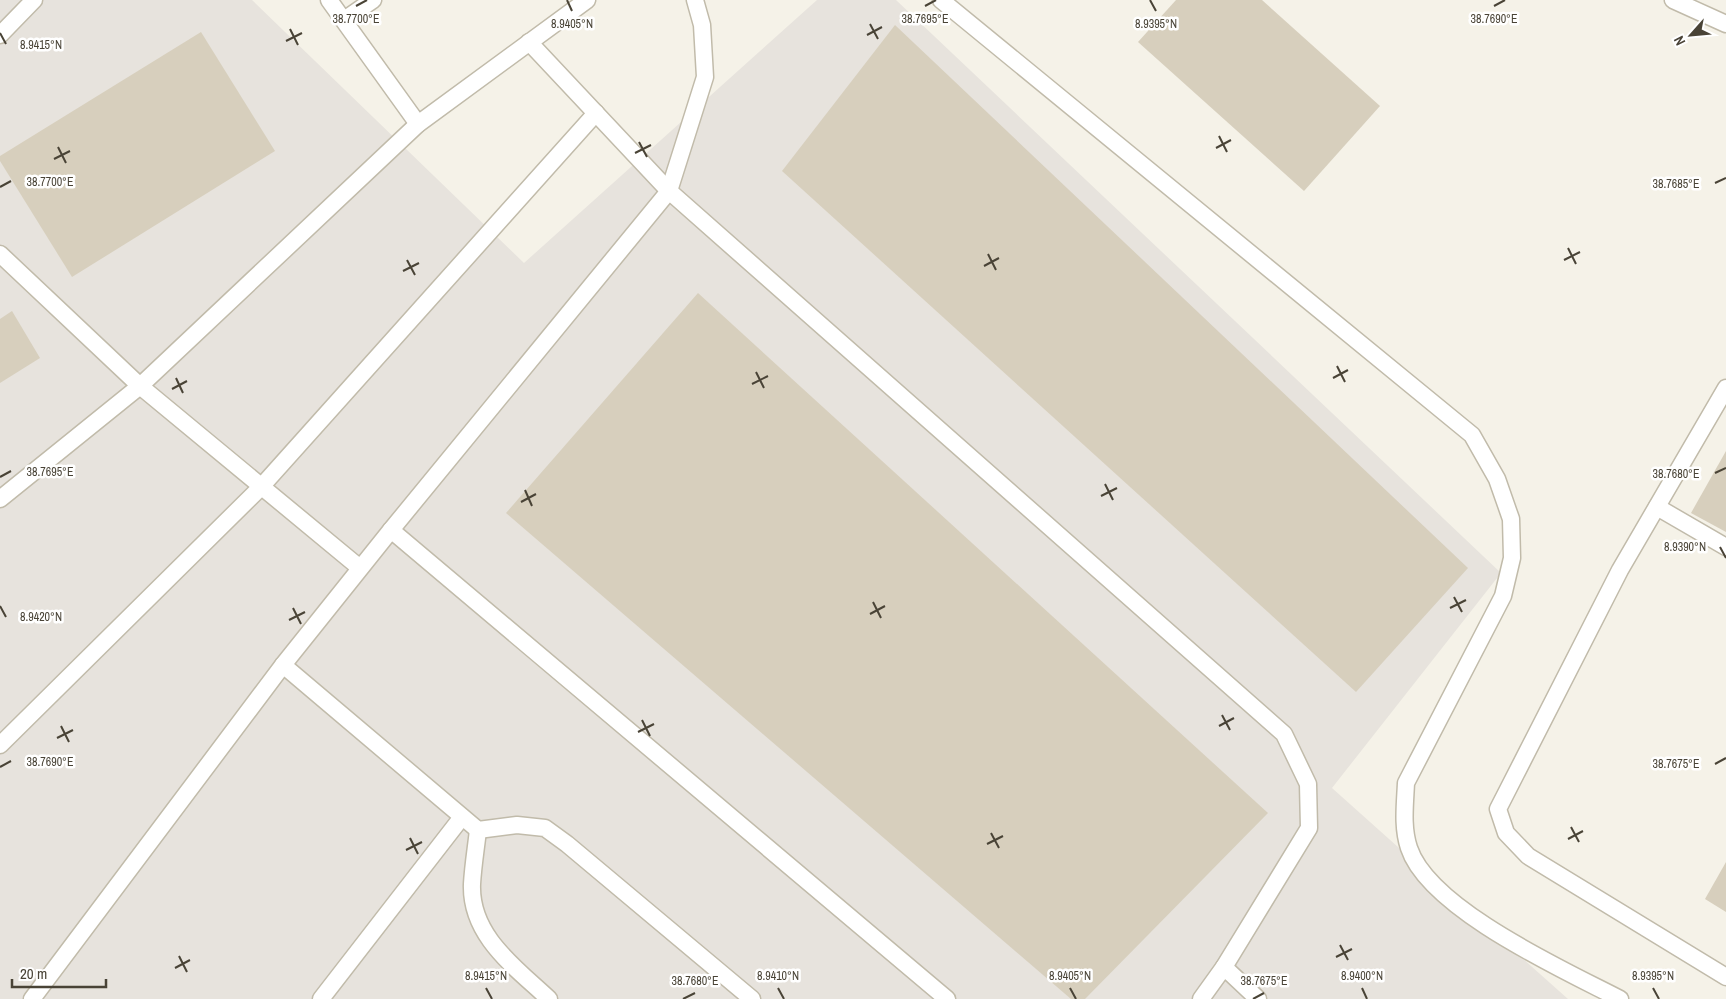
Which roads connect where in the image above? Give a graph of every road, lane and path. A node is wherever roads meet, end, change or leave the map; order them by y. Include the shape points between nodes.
1 (34, 0) edge
2 (329, 0) edge
3 (372, 0) edge
4 (587, 0) edge
5 (695, 0) edge
6 (941, 0) edge
7 (1673, 0) edge
8 (344, 20) junction
9 (1726, 24) edge
10 (0, 35) edge
11 (529, 42) junction
12 (596, 113) junction
13 (418, 124) junction
14 (669, 191) junction
15 (0, 254) edge
16 (140, 386) junction
17 (1726, 388) edge
18 (261, 487) junction
19 (0, 500) edge
20 (1657, 506) junction
21 (391, 530) junction
22 (1726, 547) edge
23 (360, 568) junction
24 (283, 664) junction
25 (0, 745) edge
26 (462, 817) junction
27 (478, 830) junction
28 (1224, 967) junction
29 (1726, 976) edge
30 (32, 999) edge
31 (321, 999) edge
32 (549, 999) edge
33 (752, 999) edge
34 (947, 999) edge
35 (1201, 999) edge
36 (1258, 999) edge
37 (1620, 999) edge

1 - 10 lane
2 - 8 lane
3 - 8 lane
4 - 11 lane
5 - 14 lane via 702,25 705,77
6 - 37 lane via 1472,435 1497,479 1511,519 1512,558 1504,596 1406,783 1404,817 1409,848 1428,880 1456,906 1532,953
7 - 9 lane
8 - 13 lane
11 - 12 lane
11 - 13 lane
12 - 14 lane
12 - 18 lane
13 - 16 lane
14 - 21 lane
14 - 28 lane via 1284,734 1308,784 1309,828
15 - 16 lane
16 - 18 lane
16 - 19 lane
17 - 20 lane
18 - 23 lane
18 - 25 lane
20 - 22 lane
20 - 29 lane via 1620,570 1498,809 1506,833 1528,856
21 - 23 lane
21 - 34 lane
23 - 24 lane
24 - 26 lane
24 - 30 lane
26 - 27 lane
26 - 31 lane
27 - 32 lane via 472,886 476,918 493,947
27 - 33 lane via 518,825 545,828
28 - 35 lane
28 - 36 lane

